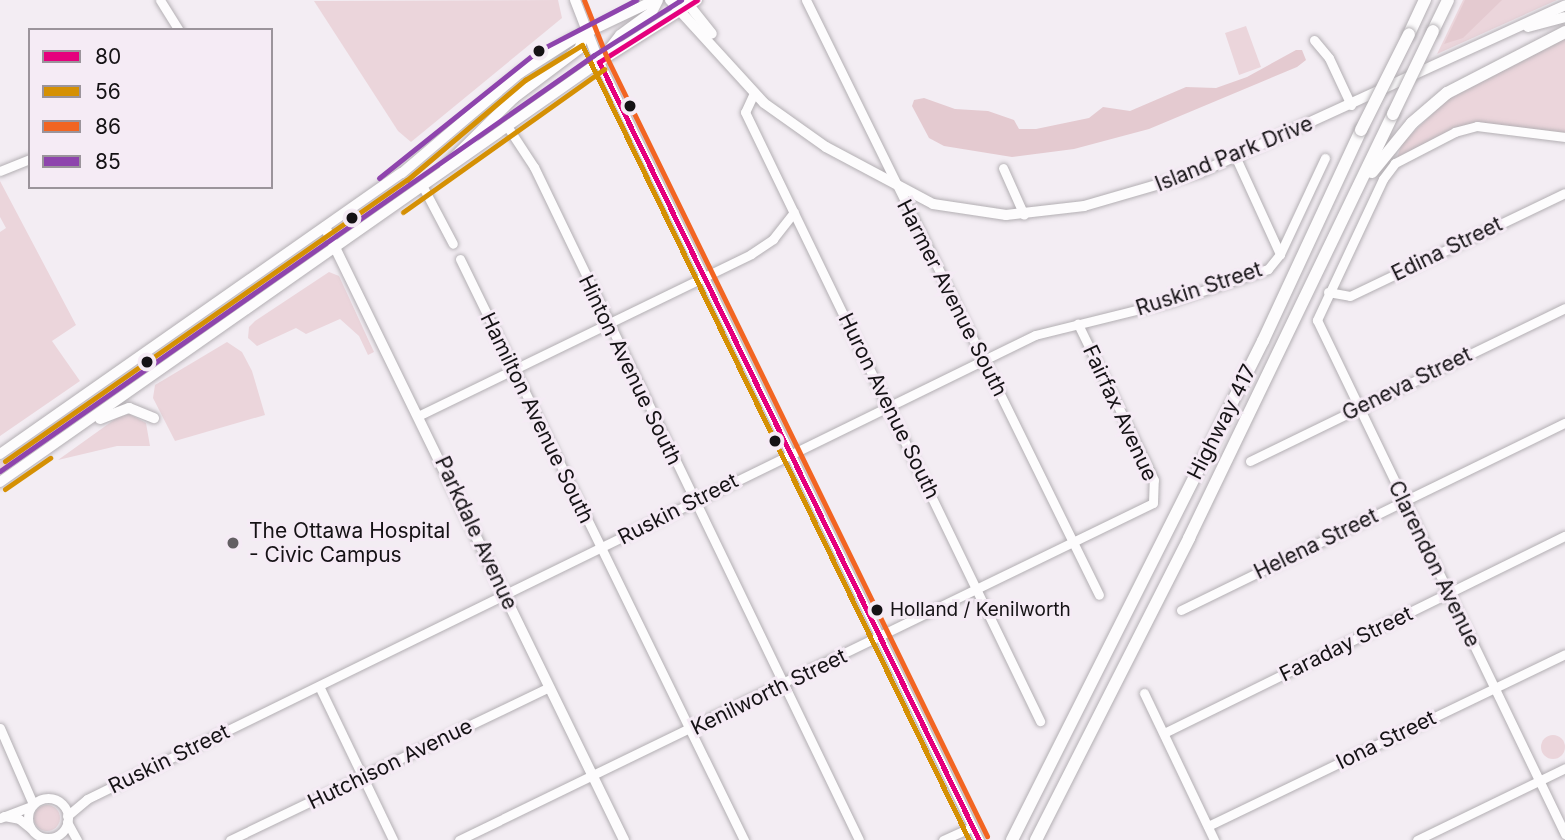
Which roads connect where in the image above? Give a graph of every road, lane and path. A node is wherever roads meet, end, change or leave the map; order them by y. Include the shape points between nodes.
1 (160, 0) edge
2 (575, 0) edge
3 (657, 0) edge
4 (670, 0) edge
5 (806, 0) edge
6 (1424, 0) edge
7 (1448, 0) edge
8 (688, 4) edge
9 (1565, 5) edge
10 (1565, 16) edge
11 (178, 28) edge
12 (586, 32) junction
13 (1565, 32) edge
14 (1496, 38) junction
15 (1314, 40) dead end
16 (599, 62) junction
17 (754, 93) junction
18 (1351, 106) junction
19 (509, 129) junction
20 (1565, 137) edge
21 (1236, 158) junction
22 (1325, 158) dead end
23 (28, 160) edge
24 (1003, 168) dead end
25 (0, 171) edge
26 (423, 187) junction
27 (897, 187) junction
28 (1357, 192) junction
29 (1565, 192) edge
30 (794, 212) junction
31 (1024, 215) junction
32 (325, 227) junction
33 (453, 244) dead end
34 (337, 247) junction
35 (1280, 254) junction
36 (460, 259) dead end
37 (705, 277) junction
38 (1328, 292) junction
39 (1565, 308) edge
40 (1078, 324) junction
41 (608, 325) junction
42 (984, 360) junction
43 (514, 370) junction
44 (888, 406) junction
45 (1357, 408) junction
46 (420, 415) junction
47 (154, 418) dead end
48 (1565, 423) edge
49 (69, 434) junction
50 (791, 453) junction
51 (0, 454) edge
52 (1250, 461) dead end
53 (0, 482) edge
54 (1403, 501) junction
55 (694, 502) junction
56 (1153, 503) joint
57 (1565, 536) edge
58 (1072, 544) junction
59 (601, 548) junction
60 (978, 588) junction
61 (505, 594) junction
62 (1448, 594) junction
63 (1099, 596) dead end
64 (1181, 610) dead end
65 (880, 637) junction
66 (1565, 654) edge
67 (784, 684) junction
68 (318, 686) junction
69 (550, 687) junction
70 (1494, 688) junction
71 (1144, 693) dead end
72 (1040, 721) dead end
73 (0, 728) edge
74 (690, 731) junction
75 (1164, 733) junction
76 (1565, 768) edge
77 (593, 776) junction
78 (363, 778) junction
79 (1539, 780) junction
80 (26, 784) junction
81 (48, 798) junction
82 (87, 799) junction
83 (59, 802) junction
84 (32, 805) junction
85 (2, 817) edge
86 (67, 819) junction
87 (1208, 826) junction
88 (972, 827) junction
89 (32, 833) edge
90 (1565, 834) edge
91 (53, 837) edge
92 (68, 840) edge
93 (77, 840) edge
94 (230, 840) edge
95 (393, 840) edge
96 (459, 840) edge
97 (624, 840) edge
98 (744, 840) edge
99 (859, 840) edge
100 (943, 840) edge
101 (979, 840) edge
102 (1012, 840) edge
103 (1039, 840) edge
104 (1214, 840) edge
105 (1417, 840) edge

1 - 11 street
2 - 12 main road
3 - 12 main road
3 - 16 main road via 652,12 614,40
4 - 8 main road, Island Park Drive
5 - 27 street, Harmer Avenue South
6 - 102 highway, Highway 417, bridge via 1263,341
7 - 28 highway, bridge
8 - 16 main road
8 - 17 main road, Island Park Drive
9 - 14 main road, Island Park Drive
10 - 14 main road, Island Park Drive
12 - 16 main road
12 - 26 main road via 578,50 514,98
12 - 32 main road via 520,73 418,161
13 - 28 highway via 1475,75 1437,99
14 - 18 main road, Island Park Drive
15 - 18 street via 1333,65
16 - 19 main road
16 - 37 street
17 - 27 main road, Island Park Drive via 797,129
17 - 30 street, Huron Avenue South via 746,112
18 - 21 main road, Island Park Drive
19 - 26 main road
19 - 41 street, Hinton Avenue South via 535,171
20 - 38 street, Clarendon Avenue via 1477,126 1401,159 1382,179
21 - 31 main road, Island Park Drive via 1139,192
21 - 35 street, Ruskin Street
22 - 35 street, Ruskin Street
23 - 25 street
24 - 31 street
26 - 33 street
26 - 34 main road
27 - 31 main road, Island Park Drive via 951,209
27 - 42 street, Harmer Avenue South
28 - 103 highway
29 - 38 street, Edina Street via 1350,296
30 - 37 street via 773,239
30 - 44 street, Huron Avenue South
32 - 34 main road, Parkdale Avenue
32 - 51 main road
34 - 46 main road, Parkdale Avenue
34 - 49 main road
35 - 40 street, Ruskin Street via 1268,269 1172,301
36 - 43 street, Hamilton Avenue South
37 - 41 street
37 - 50 street
38 - 45 street, Clarendon Avenue via 1318,324
39 - 45 street, Geneva Street
40 - 42 street, Ruskin Street via 1035,335
40 - 56 street, Fairfax Avenue via 1154,480
41 - 43 street
41 - 55 street, Hinton Avenue South
42 - 44 street, Ruskin Street
42 - 58 street, Harmer Avenue South
43 - 46 street
43 - 59 street, Hamilton Avenue South
44 - 50 street, Ruskin Street
44 - 60 street, Huron Avenue South
45 - 52 street, Geneva Street
45 - 54 street, Clarendon Avenue
46 - 61 main road, Parkdale Avenue
47 - 49 main road via 122,409
48 - 54 street, Helena Street
49 - 53 main road
50 - 55 street, Ruskin Street
50 - 65 street
54 - 62 street, Clarendon Avenue
54 - 64 street, Helena Street
55 - 59 street, Ruskin Street
55 - 67 street, Hinton Avenue South
56 - 58 street, Kenilworth Street
57 - 62 street, Faraday Street
58 - 60 street, Kenilworth Street
58 - 63 street, Harmer Avenue South
59 - 61 street, Ruskin Street
59 - 74 street, Hamilton Avenue South
60 - 65 street, Kenilworth Street
60 - 72 street, Huron Avenue South
61 - 68 street, Ruskin Street
61 - 69 main road, Parkdale Avenue
62 - 70 street, Clarendon Avenue
62 - 75 street, Faraday Street
65 - 67 street, Kenilworth Street
65 - 88 street
66 - 70 street, Iona Street
67 - 74 street, Kenilworth Street
67 - 99 street, Hinton Avenue South
68 - 78 street
68 - 82 street, Ruskin Street
69 - 77 main road, Parkdale Avenue
69 - 78 street, Hutchison Avenue
70 - 79 street, Clarendon Avenue
70 - 87 street, Iona Street
71 - 75 street
73 - 80 street
74 - 77 street, Kenilworth Street
74 - 98 street, Hamilton Avenue South
75 - 87 street
76 - 79 street
77 - 96 street, Kenilworth Street
77 - 97 main road, Parkdale Avenue
78 - 94 street, Hutchison Avenue
78 - 95 street
79 - 90 street, Clarendon Avenue
79 - 105 street
80 - 81 street
80 - 84 street
81 - 83 street
81 - 84 street
82 - 83 street, Ruskin Street
82 - 86 street, Ruskin Street
83 - 86 street
84 - 85 street
84 - 89 street
85 - 89 street via 19,819
86 - 91 street
86 - 93 street
87 - 104 street
88 - 100 street
88 - 101 street
89 - 91 street
91 - 92 street

